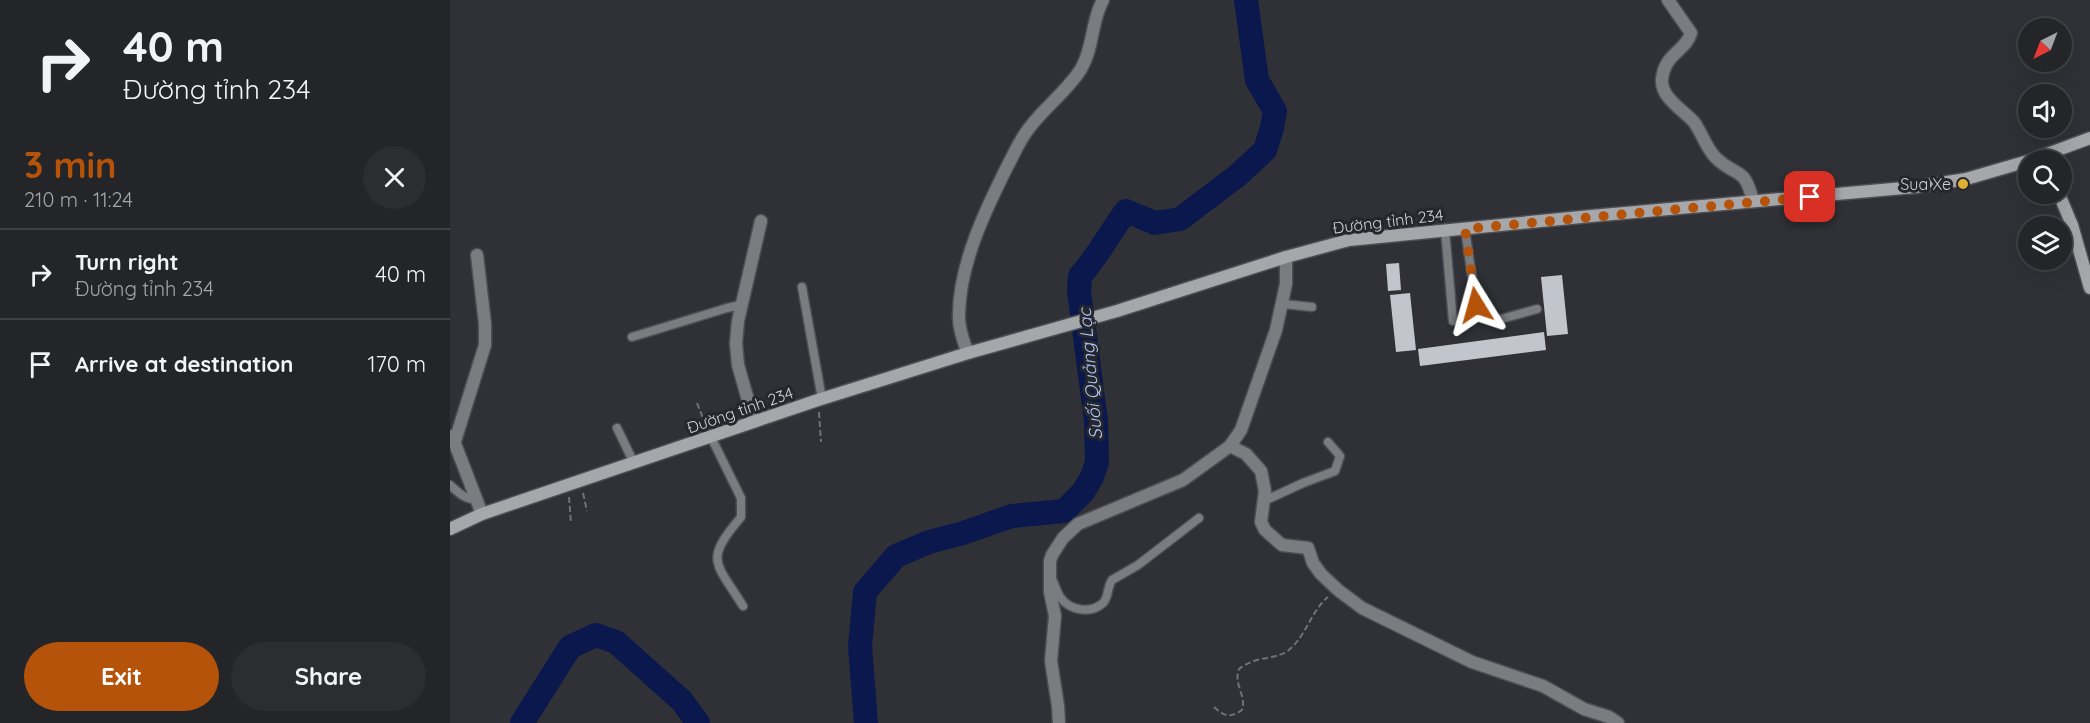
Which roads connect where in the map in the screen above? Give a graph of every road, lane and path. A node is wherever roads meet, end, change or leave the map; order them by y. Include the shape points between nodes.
1 (1103, 0) edge
2 (1668, 0) edge
3 (2090, 138) edge
4 (2061, 150) edge
5 (2018, 165) edge
6 (1753, 201) junction
7 (2063, 204) edge
8 (761, 221) dead end
9 (1465, 229) junction
10 (1445, 230) junction
11 (477, 255) dead end
12 (1286, 257) junction
13 (802, 287) dead end
14 (2090, 288) edge
15 (1283, 304) junction
16 (741, 305) junction
17 (1312, 308) dead end
18 (1537, 309) dead end
19 (1453, 321) dead end
20 (632, 337) dead end
21 (968, 353) junction
22 (820, 399) junction
23 (697, 403) dead end
24 (754, 421) junction
25 (617, 428) dead end
26 (453, 437) edge
27 (711, 437) junction
28 (821, 442) dead end
29 (1328, 442) dead end
30 (1230, 446) junction
31 (634, 463) junction
32 (580, 481) junction
33 (450, 485) edge
34 (566, 486) junction
35 (476, 499) junction
36 (1264, 501) junction
37 (587, 511) dead end
38 (482, 514) junction
39 (1199, 518) dead end
40 (571, 523) dead end
41 (450, 529) edge
42 (1050, 574) junction
43 (1338, 590) junction
44 (742, 606) dead end
45 (1214, 707) dead end
46 (1059, 723) edge
47 (1618, 723) edge

1 - 21 street via 1089,54 1080,71 1029,128 975,235 959,313
2 - 6 street via 1691,33 1665,64 1664,91 1694,123 1713,155 1744,177
3 - 4 main road, Đường tỉnh 234
5 - 6 main road, Đường tỉnh 234 via 1943,184
6 - 9 main road, Đường tỉnh 234
7 - 14 main road
8 - 16 street
9 - 10 main road, Đường tỉnh 234
9 - 18 lane via 1480,311 1494,321
10 - 12 main road, Đường tỉnh 234 via 1349,240
10 - 19 lane
11 - 26 street via 484,345
12 - 15 street
12 - 21 main road, Đường tỉnh 234
13 - 22 lane
15 - 17 lane
15 - 30 street via 1241,430
16 - 20 lane
16 - 24 street via 736,343 738,365
21 - 22 main road, Đường tỉnh 234
22 - 24 main road, Đường tỉnh 234
22 - 28 path
23 - 27 path
24 - 27 main road, Đường tỉnh 234
25 - 31 lane
26 - 35 street
27 - 31 main road, Đường tỉnh 234
27 - 44 lane via 741,498 741,517 718,549 716,563
29 - 36 lane via 1340,456 1335,471
30 - 36 street via 1257,465 1265,485
30 - 42 street via 1183,480 1078,524 1057,546 1050,561
31 - 32 main road, Đường tỉnh 234
32 - 34 main road, Đường tỉnh 234
32 - 37 path
33 - 35 lane
34 - 38 main road, Đường tỉnh 234
34 - 40 path
35 - 38 street
36 - 43 street via 1261,522 1265,530 1282,544 1308,548 1316,568
38 - 41 main road, Đường tỉnh 234
39 - 42 lane via 1112,580 1106,599 1091,610 1074,608 1065,602
42 - 46 street via 1055,616 1051,661
43 - 45 path via 1317,607 1290,650 1262,657 1239,669 1242,710 1228,716
43 - 47 street via 1362,608 1472,662 1543,686

